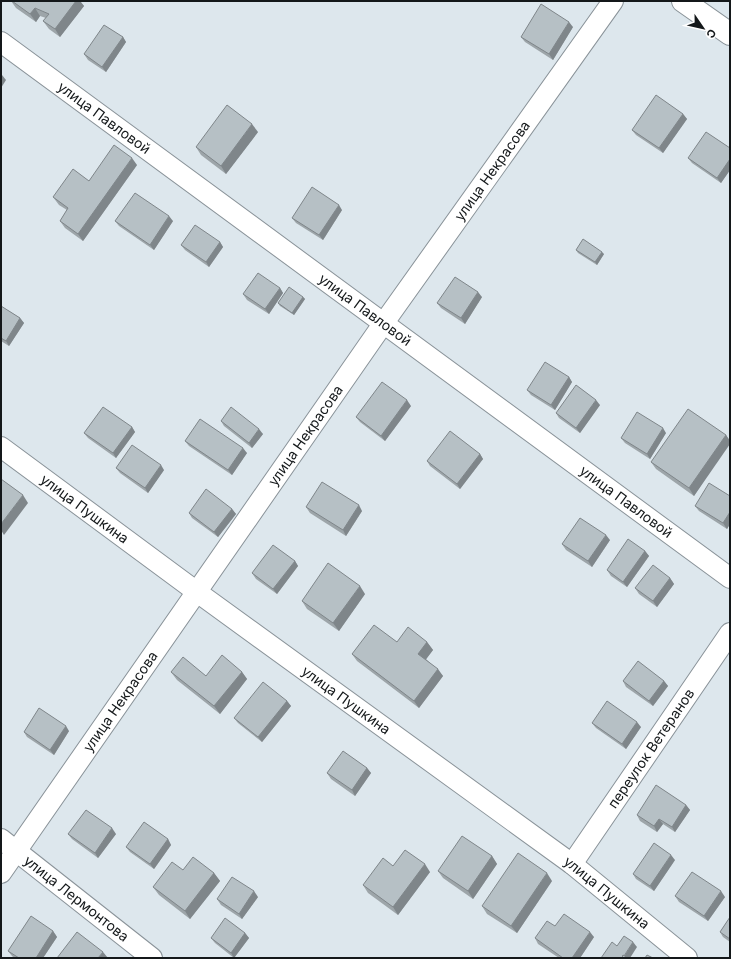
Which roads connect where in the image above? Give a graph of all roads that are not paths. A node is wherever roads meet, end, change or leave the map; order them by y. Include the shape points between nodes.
1 (612, 1) edge
2 (683, 1) edge
3 (730, 34) edge
4 (1, 42) edge
5 (383, 324) junction
6 (1, 447) edge
7 (730, 578) edge
8 (197, 592) junction
9 (730, 633) edge
10 (9, 845) edge
11 (572, 864) junction
12 (1, 872) edge
13 (152, 958) edge
14 (687, 958) edge

1 - 5 street, улица Некрасова
2 - 3 street
4 - 5 street, улица Павловой
5 - 7 street, улица Павловой
5 - 8 street, улица Некрасова
6 - 8 street, улица Пушкина
8 - 10 street, улица Некрасова
8 - 11 street, улица Пушкина
9 - 11 street, переулок Ветеранов
10 - 12 street, улица Некрасова
10 - 13 street, улица Лермонтова
11 - 14 street, улица Пушкина

